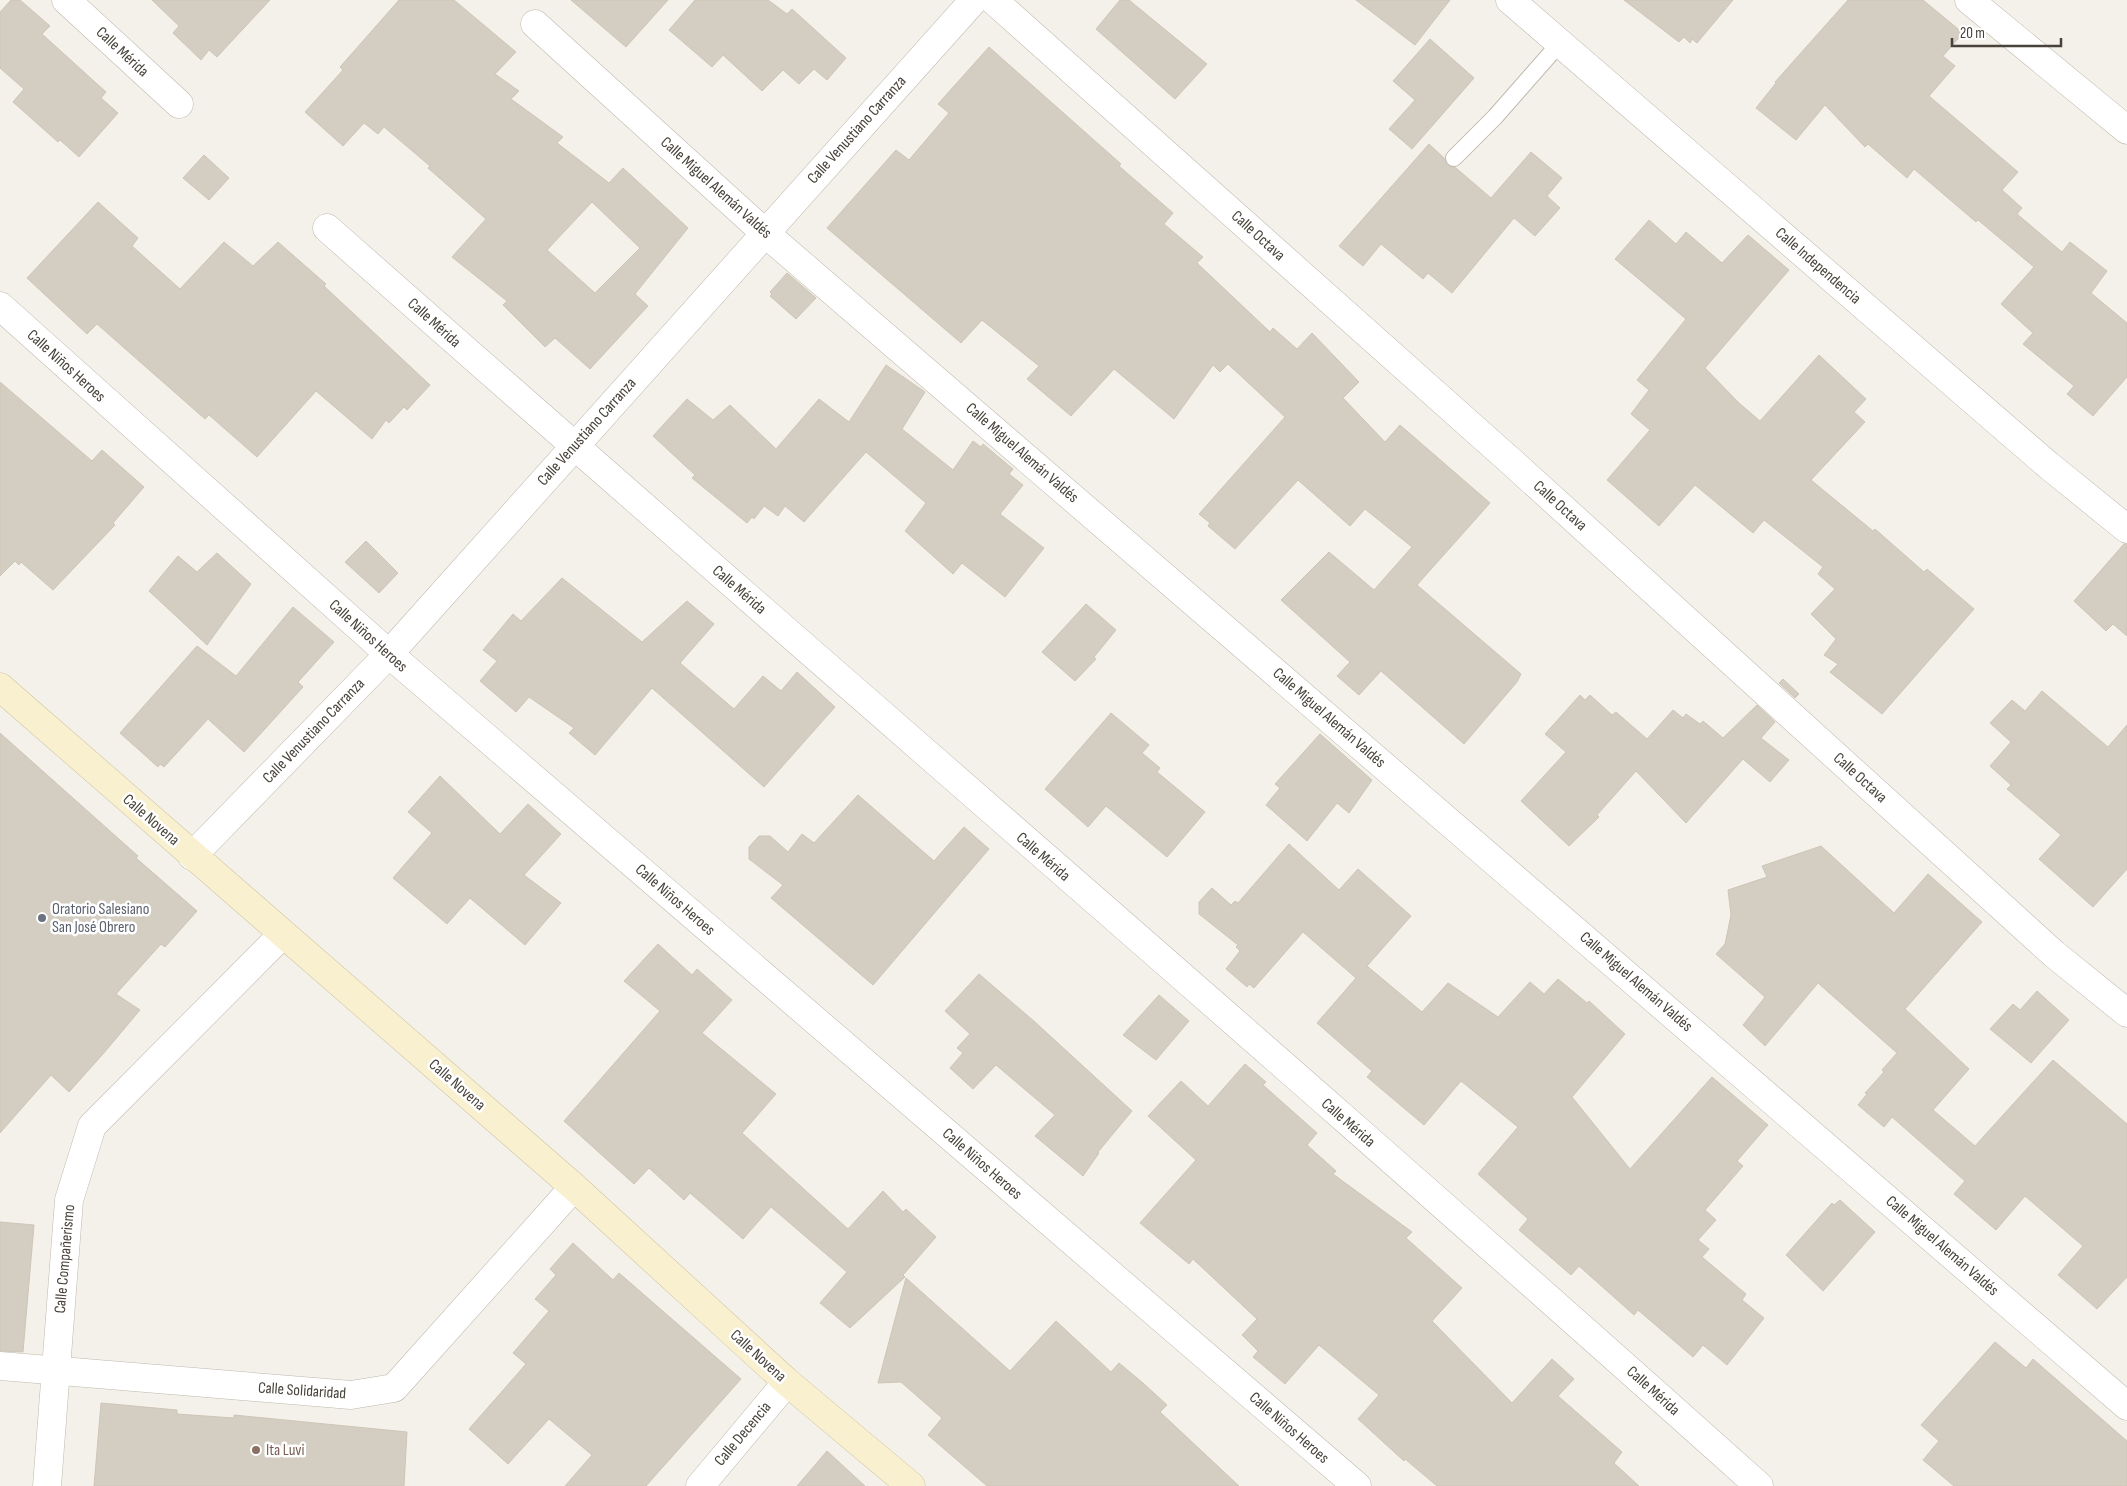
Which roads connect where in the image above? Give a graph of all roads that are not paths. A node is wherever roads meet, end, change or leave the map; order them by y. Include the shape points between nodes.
1 (66, 0) edge
2 (974, 0) edge
3 (993, 0) edge
4 (1510, 0) edge
5 (1969, 0) edge
6 (535, 24) dead end
7 (1560, 43) junction
8 (179, 104) dead end
9 (2127, 130) edge
10 (1454, 158) dead end
11 (327, 228) dead end
12 (765, 233) junction
13 (0, 306) edge
14 (574, 446) junction
15 (2127, 529) edge
16 (389, 654) junction
17 (0, 687) edge
18 (192, 856) junction
19 (283, 934) junction
20 (2127, 1013) edge
21 (574, 1187) junction
22 (0, 1366) edge
23 (56, 1371) junction
24 (787, 1382) junction
25 (2127, 1406) edge
26 (46, 1486) edge
27 (700, 1486) edge
28 (911, 1486) edge
29 (1357, 1486) edge
30 (1759, 1486) edge

1 - 8 street, Calle Mérida
2 - 12 street, Calle Venustiano Carranza
3 - 20 street, Calle Octava via 1515,465 2054,954
4 - 7 street, Calle Independencia
5 - 9 street
6 - 12 street, Calle Miguel Alemán Valdés
7 - 10 lane
7 - 15 street, Calle Independencia
11 - 14 street, Calle Mérida
12 - 14 street, Calle Venustiano Carranza
12 - 25 street, Calle Miguel Alemán Valdés
13 - 16 street, Calle Niños Heroes
14 - 16 street, Calle Venustiano Carranza
14 - 30 street, Calle Mérida
16 - 18 street, Calle Venustiano Carranza
16 - 29 street, Calle Niños Heroes
17 - 18 street, Calle Novena
18 - 19 street, Calle Novena
19 - 21 street, Calle Novena
19 - 23 street, Calle Compañerismo via 92,1126 69,1200
21 - 23 street, Calle Solidaridad via 394,1388 351,1396
21 - 24 street, Calle Novena
22 - 23 street, Calle Solidaridad
23 - 26 street, Calle Compañerismo
24 - 27 street, Calle Decencia
24 - 28 street, Calle Novena

